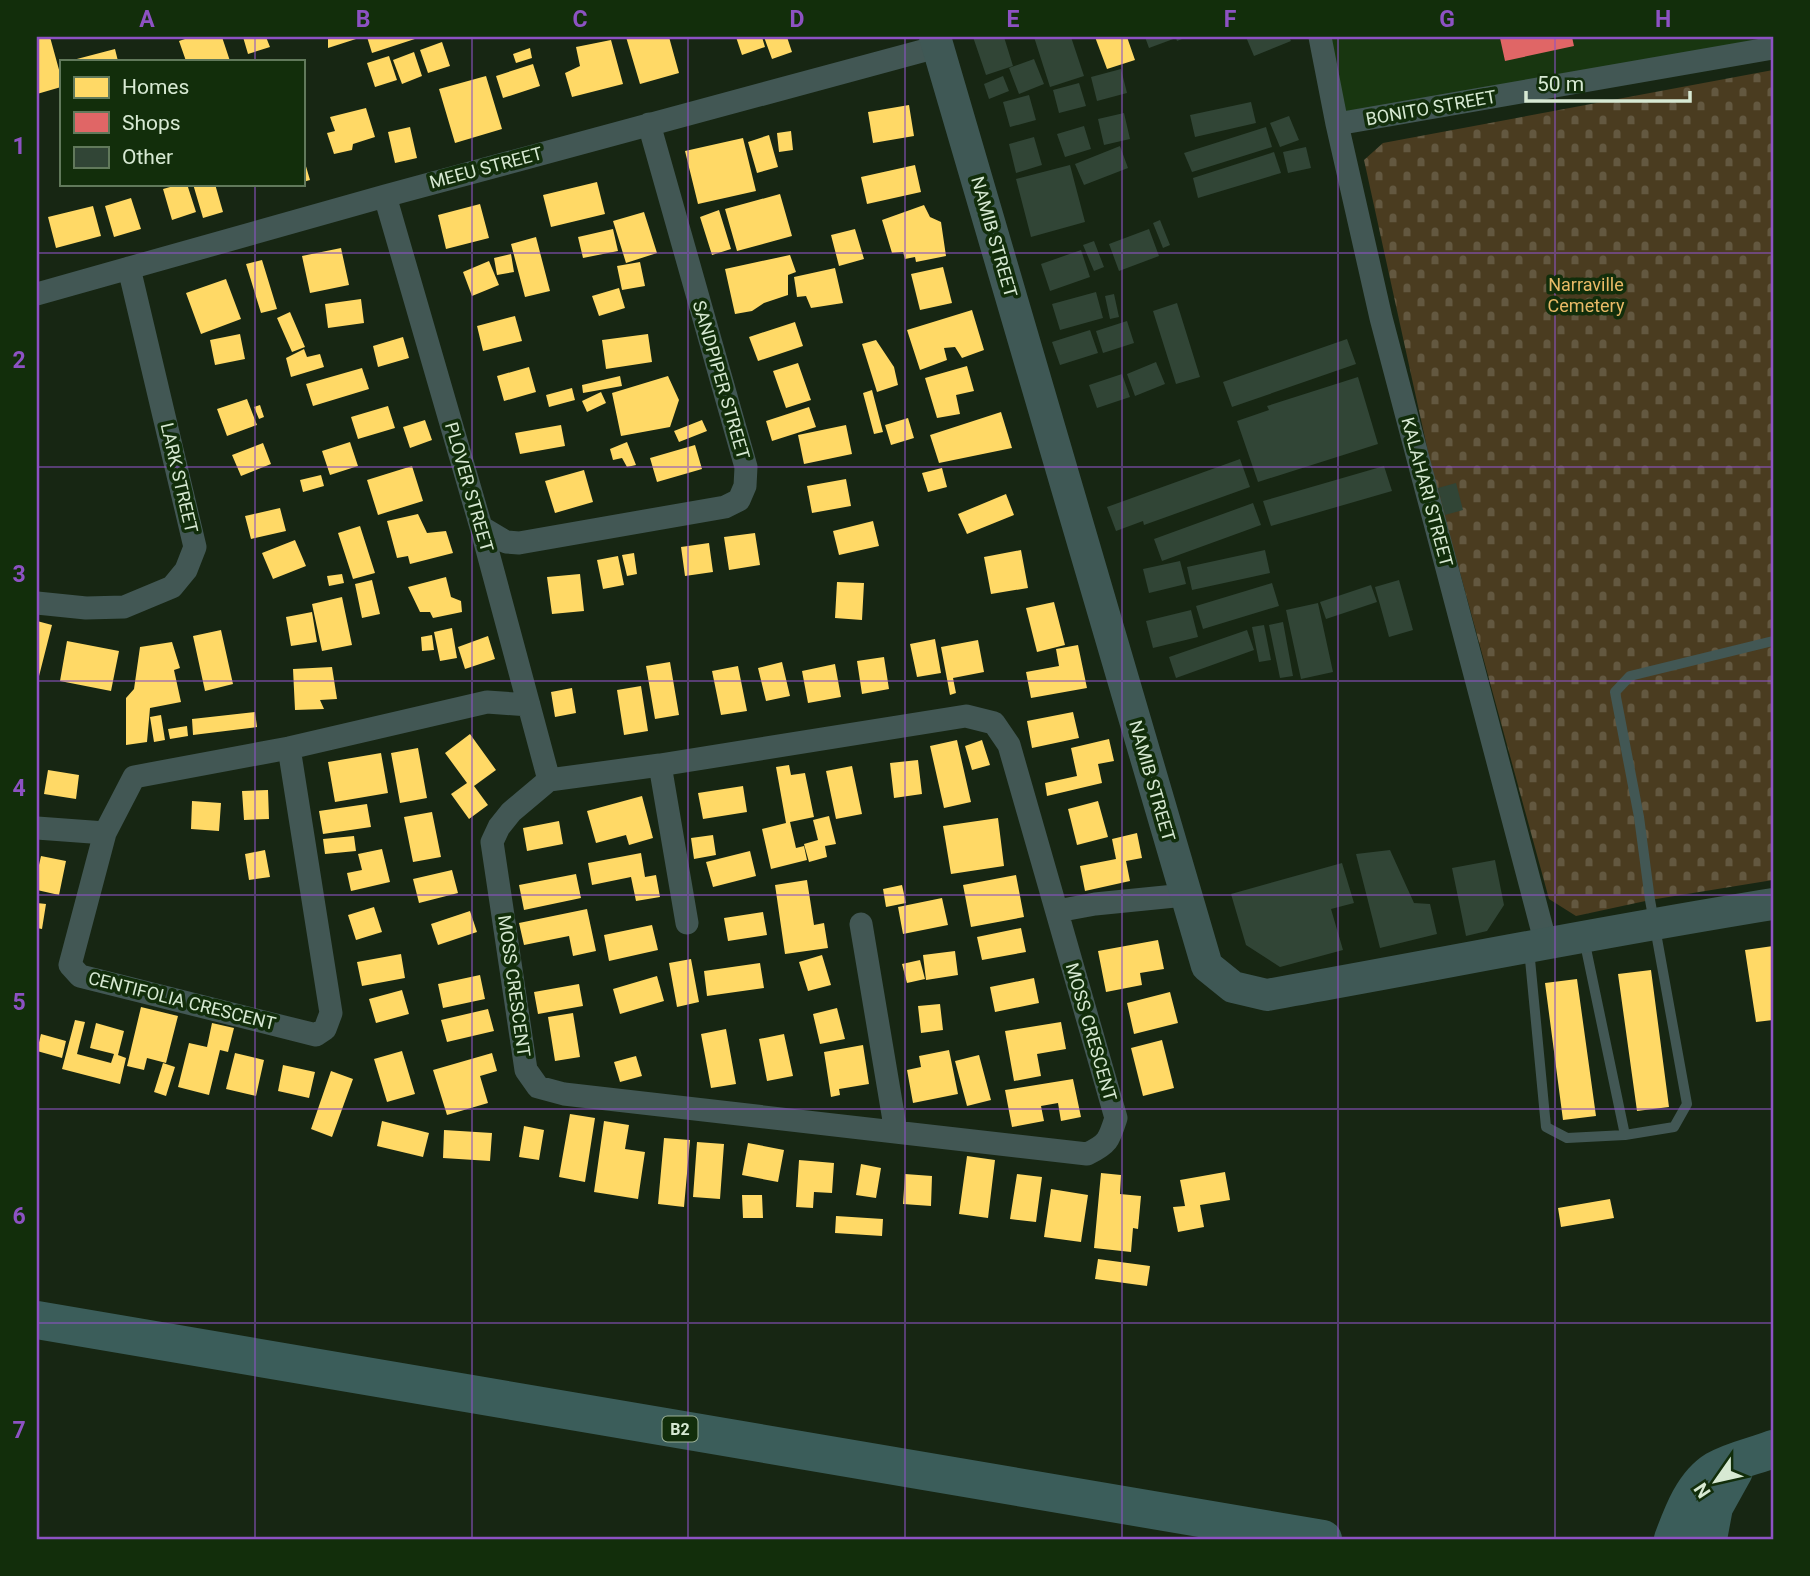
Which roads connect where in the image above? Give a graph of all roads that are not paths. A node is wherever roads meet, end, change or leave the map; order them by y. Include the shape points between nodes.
1 (1320, 37) edge
2 (936, 42) edge
3 (1773, 48) edge
4 (649, 124) junction
5 (1336, 124) junction
6 (385, 196) junction
7 (129, 268) junction
8 (37, 294) edge
9 (481, 527) junction
10 (37, 603) edge
11 (1773, 641) edge
12 (530, 705) junction
13 (289, 748) junction
14 (660, 765) junction
15 (550, 780) junction
16 (37, 828) edge
17 (105, 833) junction
18 (1185, 895) junction
19 (1773, 904) edge
20 (1057, 911) junction
21 (687, 923) dead end
22 (1655, 923) junction
23 (861, 924) dead end
24 (1584, 938) junction
25 (1537, 945) junction
26 (896, 1132) junction
27 (1625, 1135) junction
28 (37, 1320) edge
29 (37, 1333) edge
30 (1757, 1455) edge
31 (1234, 1539) edge
32 (1323, 1539) edge
33 (1673, 1539) edge
34 (1690, 1539) edge
35 (1708, 1539) edge

1 - 5 street, KALAHARI STREET
2 - 4 street, MEEU STREET
2 - 18 street, NAMIB STREET
3 - 5 street, BONITO STREET
4 - 6 street, MEEU STREET
4 - 9 street, SANDPIPER STREET via 746,467 745,486 739,500 725,507 519,543 506,542
5 - 25 street, KALAHARI STREET
6 - 7 street, MEEU STREET
6 - 9 street, PLOVER STREET
7 - 8 street, MEEU STREET
7 - 10 street, LARK STREET via 195,547 186,570 172,587 124,607
9 - 12 street, PLOVER STREET
11 - 22 lane via 1630,677 1615,692
12 - 13 street, CENTIFOLIA CRESCENT via 487,702
12 - 15 street, PLOVER STREET
13 - 17 street, CENTIFOLIA CRESCENT via 134,777
13 - 17 street, CENTIFOLIA CRESCENT via 331,1013 325,1029 316,1035 80,976 71,965
14 - 15 street, MOSS CRESCENT
14 - 20 street, MOSS CRESCENT via 966,716 994,723 1009,745
14 - 21 street
15 - 26 street, MOSS CRESCENT via 511,813 492,842 526,1070 538,1087 564,1094
16 - 17 street
18 - 20 street
18 - 25 street, NAMIB STREET via 1207,966 1233,987 1267,995
19 - 22 street, NAMIB STREET
20 - 26 street, MOSS CRESCENT via 1116,1118 1104,1146 1087,1154
22 - 24 street, NAMIB STREET
22 - 27 lane via 1687,1104 1674,1127
23 - 26 street
24 - 25 street, NAMIB STREET
24 - 27 lane
25 - 27 lane via 1546,1127 1567,1138
28 - 32 highway, B2
29 - 31 highway, B2
30 - 33 highway via 1715,1471 1700,1485
30 - 34 highway via 1708,1497
30 - 35 highway via 1714,1507

